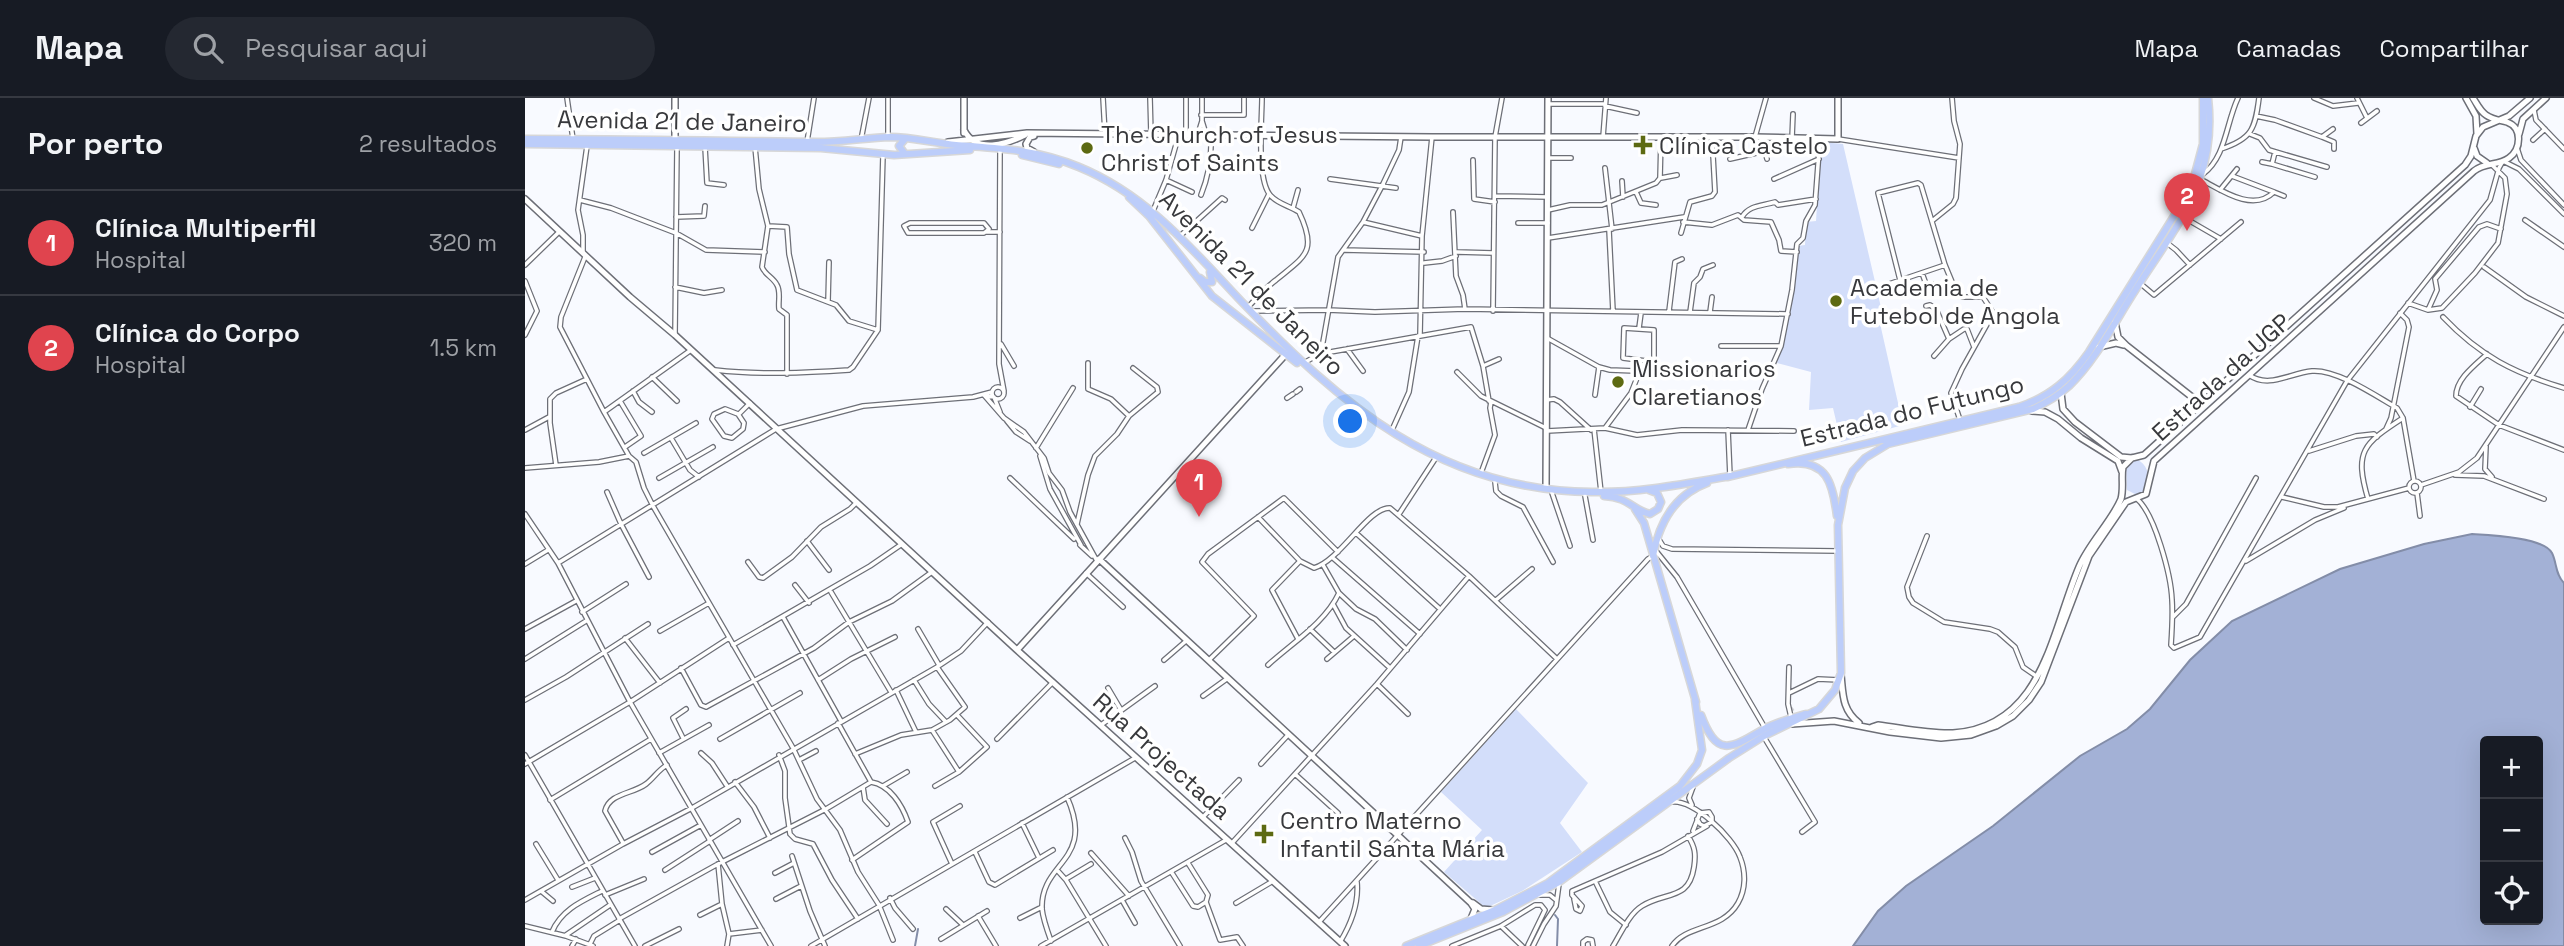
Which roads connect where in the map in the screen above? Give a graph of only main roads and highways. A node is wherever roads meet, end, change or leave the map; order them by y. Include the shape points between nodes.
1 (675, 98) edge
2 (964, 98) edge
3 (1838, 98) edge
4 (2205, 98) edge
5 (2466, 98) edge
6 (2473, 98) edge
7 (2530, 98) edge
8 (2546, 98) edge
9 (1548, 101) edge
10 (2496, 120) junction
11 (1027, 133) junction
12 (1038, 134) junction
13 (2476, 135) junction
14 (1548, 136) junction
15 (905, 139) junction
16 (967, 139) junction
17 (2519, 141) junction
18 (525, 142) edge
19 (887, 142) junction
20 (933, 142) junction
21 (676, 143) junction
22 (2474, 145) junction
23 (989, 146) junction
24 (883, 154) junction
25 (905, 154) junction
26 (1041, 154) junction
27 (2490, 163) junction
28 (525, 199) edge
29 (1180, 239) junction
30 (1174, 248) junction
31 (2115, 322) junction
32 (1278, 343) junction
33 (2127, 346) junction
34 (2099, 347) junction
35 (1286, 354) junction
36 (2061, 393) junction
37 (2192, 397) junction
38 (2205, 400) junction
39 (2194, 411) junction
40 (2022, 412) junction
41 (2065, 412) junction
42 (2059, 419) junction
43 (2140, 456) junction
44 (2132, 458) junction
45 (1757, 469) junction
46 (2151, 470) junction
47 (2122, 472) junction
48 (1730, 476) junction
49 (2123, 489) junction
50 (1549, 491) junction
51 (1626, 491) junction
52 (2136, 498) junction
53 (1623, 499) junction
54 (1838, 525) junction
55 (1654, 553) junction
56 (1098, 560) junction
57 (1017, 650) junction
58 (1840, 677) junction
59 (1695, 700) junction
60 (1792, 714) junction
61 (1861, 724) junction
62 (1872, 727) junction
63 (1467, 900) junction
64 (1495, 911) junction
65 (1470, 920) junction
66 (1342, 944) edge
67 (1406, 946) edge
68 (1419, 946) edge

1 - 21 main road
2 - 16 main road
3 - 14 main road via 1837,139
4 - 31 main road, Estrada do Futungo via 2209,139 2200,177
4 - 45 main road, Estrada do Futungo via 2203,144 2191,189 2077,370 2057,389 2019,407
5 - 13 main road via 2476,116
6 - 10 main road via 2483,113
7 - 10 main road via 2511,115
8 - 17 main road via 2523,120
9 - 14 main road
10 - 13 main road
10 - 17 main road via 2512,125
11 - 12 main road
11 - 16 main road
11 - 23 main road via 1010,143
12 - 14 main road
12 - 26 main road via 1026,144
13 - 22 main road
14 - 50 main road
15 - 19 main road, Avenida 21 de Janeiro
15 - 20 main road, Avenida 21 de Janeiro
15 - 25 main road via 899,146
16 - 20 main road
16 - 23 main road
17 - 27 main road, Estrada da UGP via 2503,161
18 - 21 main road, Avenida 21 de Janeiro
18 - 21 main road, Avenida 21 de Janeiro
19 - 21 main road, Avenida 21 de Janeiro
19 - 24 main road
20 - 23 main road, Avenida 21 de Janeiro
21 - 24 main road, Avenida 21 de Janeiro
22 - 27 main road via 2477,156
22 - 38 main road via 2465,165
23 - 26 main road, Avenida 21 de Janeiro
24 - 25 main road, Avenida 21 de Janeiro
25 - 30 main road, Avenida 21 de Janeiro via 1000,151 1065,166 1116,189 1141,207
26 - 29 main road, Avenida 21 de Janeiro via 1118,186 1153,211
27 - 46 main road, Estrada da UGP via 2473,171 2157,458
28 - 57 main road, Rua Projectada
29 - 30 main road via 1211,273 1212,282 1202,280
29 - 32 main road, Avenida 21 de Janeiro
30 - 32 main road, Avenida 21 de Janeiro via 1212,296
31 - 33 main road via 2118,337
31 - 34 main road, Estrada do Futungo
32 - 32 main road via 1231,295 1225,296 1232,310
32 - 35 main road, Avenida 21 de Janeiro
32 - 50 main road, Avenida 21 de Janeiro via 1391,432 1445,460
33 - 34 main road
33 - 37 main road
34 - 36 main road, Estrada do Futungo
35 - 50 main road, Avenida 21 de Janeiro via 1367,421 1435,459 1495,482
35 - 56 main road
36 - 40 main road, Estrada do Futungo
36 - 41 main road
37 - 38 main road
37 - 39 main road
38 - 39 main road
39 - 43 main road
40 - 42 main road via 2042,411
40 - 54 main road, Estrada do Futungo via 1900,441 1872,453 1848,479
41 - 42 main road via 2059,413
41 - 44 main road via 2114,452
42 - 47 main road via 2117,461
43 - 44 main road
43 - 46 main road
44 - 47 main road
45 - 48 main road, Estrada do Futungo
45 - 54 main road via 1799,463 1818,468 1832,488
46 - 52 main road, Estrada da UGP via 2146,494
47 - 49 main road
48 - 51 main road, Avenida 21 de Janeiro
48 - 55 main road, Estrada do Futungo via 1685,494 1665,517
49 - 52 main road
49 - 62 main road via 2080,565 2038,678 2024,698 1994,722 1975,729 1951,733
50 - 51 main road, Avenida 21 de Janeiro
50 - 53 main road, Avenida 21 de Janeiro
51 - 53 main road, Avenida 21 de Janeiro via 1654,491 1660,507 1647,513
52 - 62 main road via 2123,505 2089,556 2047,670 2013,716 1990,729 1957,737
53 - 55 main road via 1641,516
54 - 58 main road, Estrada do Futungo
55 - 59 main road
56 - 57 main road
56 - 63 main road
57 - 66 main road, Rua Projectada
58 - 60 main road via 1828,701 1813,713
58 - 61 main road via 1845,706
59 - 60 main road via 1708,734 1720,744 1738,743
59 - 64 main road via 1702,750 1686,780 1559,876
60 - 61 main road
60 - 68 main road via 1559,882
61 - 62 main road
63 - 64 main road
63 - 65 main road via 1475,909
64 - 65 main road
65 - 67 main road

